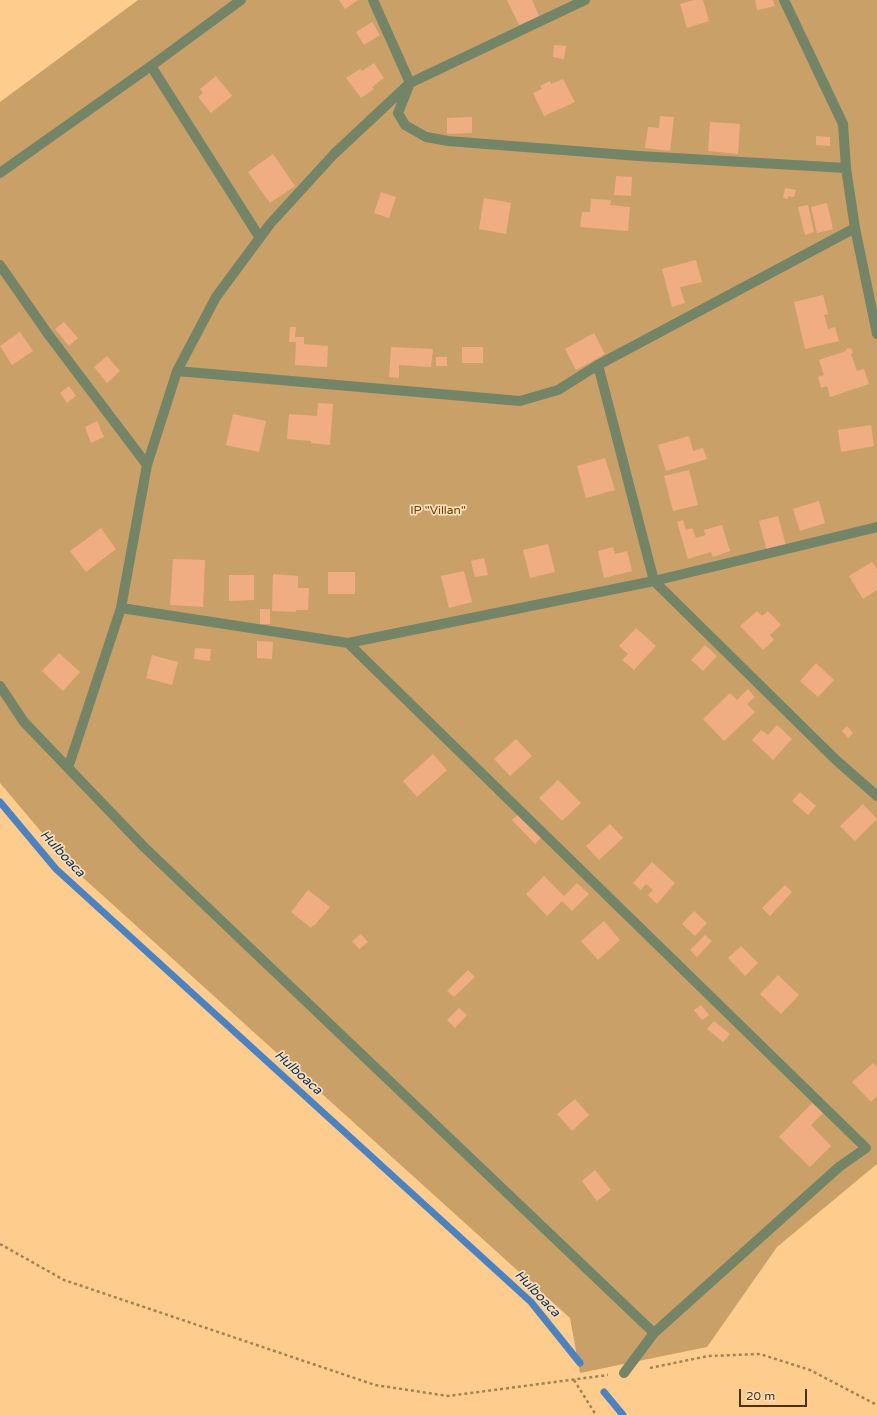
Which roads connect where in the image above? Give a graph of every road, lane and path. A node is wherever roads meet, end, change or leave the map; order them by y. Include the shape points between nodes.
1 (241, 0) edge
2 (373, 0) edge
3 (585, 0) edge
4 (784, 0) edge
5 (151, 66) junction
6 (410, 83) junction
7 (846, 168) junction
8 (0, 173) edge
9 (855, 228) junction
10 (260, 238) junction
11 (0, 265) edge
12 (877, 334) edge
13 (598, 365) junction
14 (177, 371) junction
15 (147, 465) junction
16 (877, 527) edge
17 (654, 581) junction
18 (121, 608) junction
19 (348, 643) junction
20 (0, 686) edge
21 (68, 768) junction
22 (877, 796) edge
23 (0, 1244) edge
24 (654, 1333) junction
25 (624, 1373) junction
26 (574, 1380) junction
27 (877, 1405) edge
28 (596, 1415) edge

1 - 5 street
2 - 6 street
3 - 6 street
4 - 7 street via 843,124
5 - 8 street
5 - 10 street
6 - 7 street via 398,113 405,125 426,137 448,141 639,156
6 - 10 street via 334,154
7 - 9 street
9 - 12 street
9 - 13 street
10 - 14 street via 216,297
11 - 15 street via 48,334
13 - 14 street via 558,390 520,401
13 - 17 street
14 - 15 street
15 - 18 street
16 - 17 street
17 - 19 street
17 - 22 street via 836,760
18 - 19 street
18 - 21 street
19 - 24 street via 866,1148 839,1167
20 - 21 street via 24,722
21 - 24 street via 144,847
23 - 26 path via 64,1280 375,1385 448,1396
24 - 25 street
25 - 26 path
25 - 27 path via 708,1356 760,1354 810,1370
26 - 28 path

